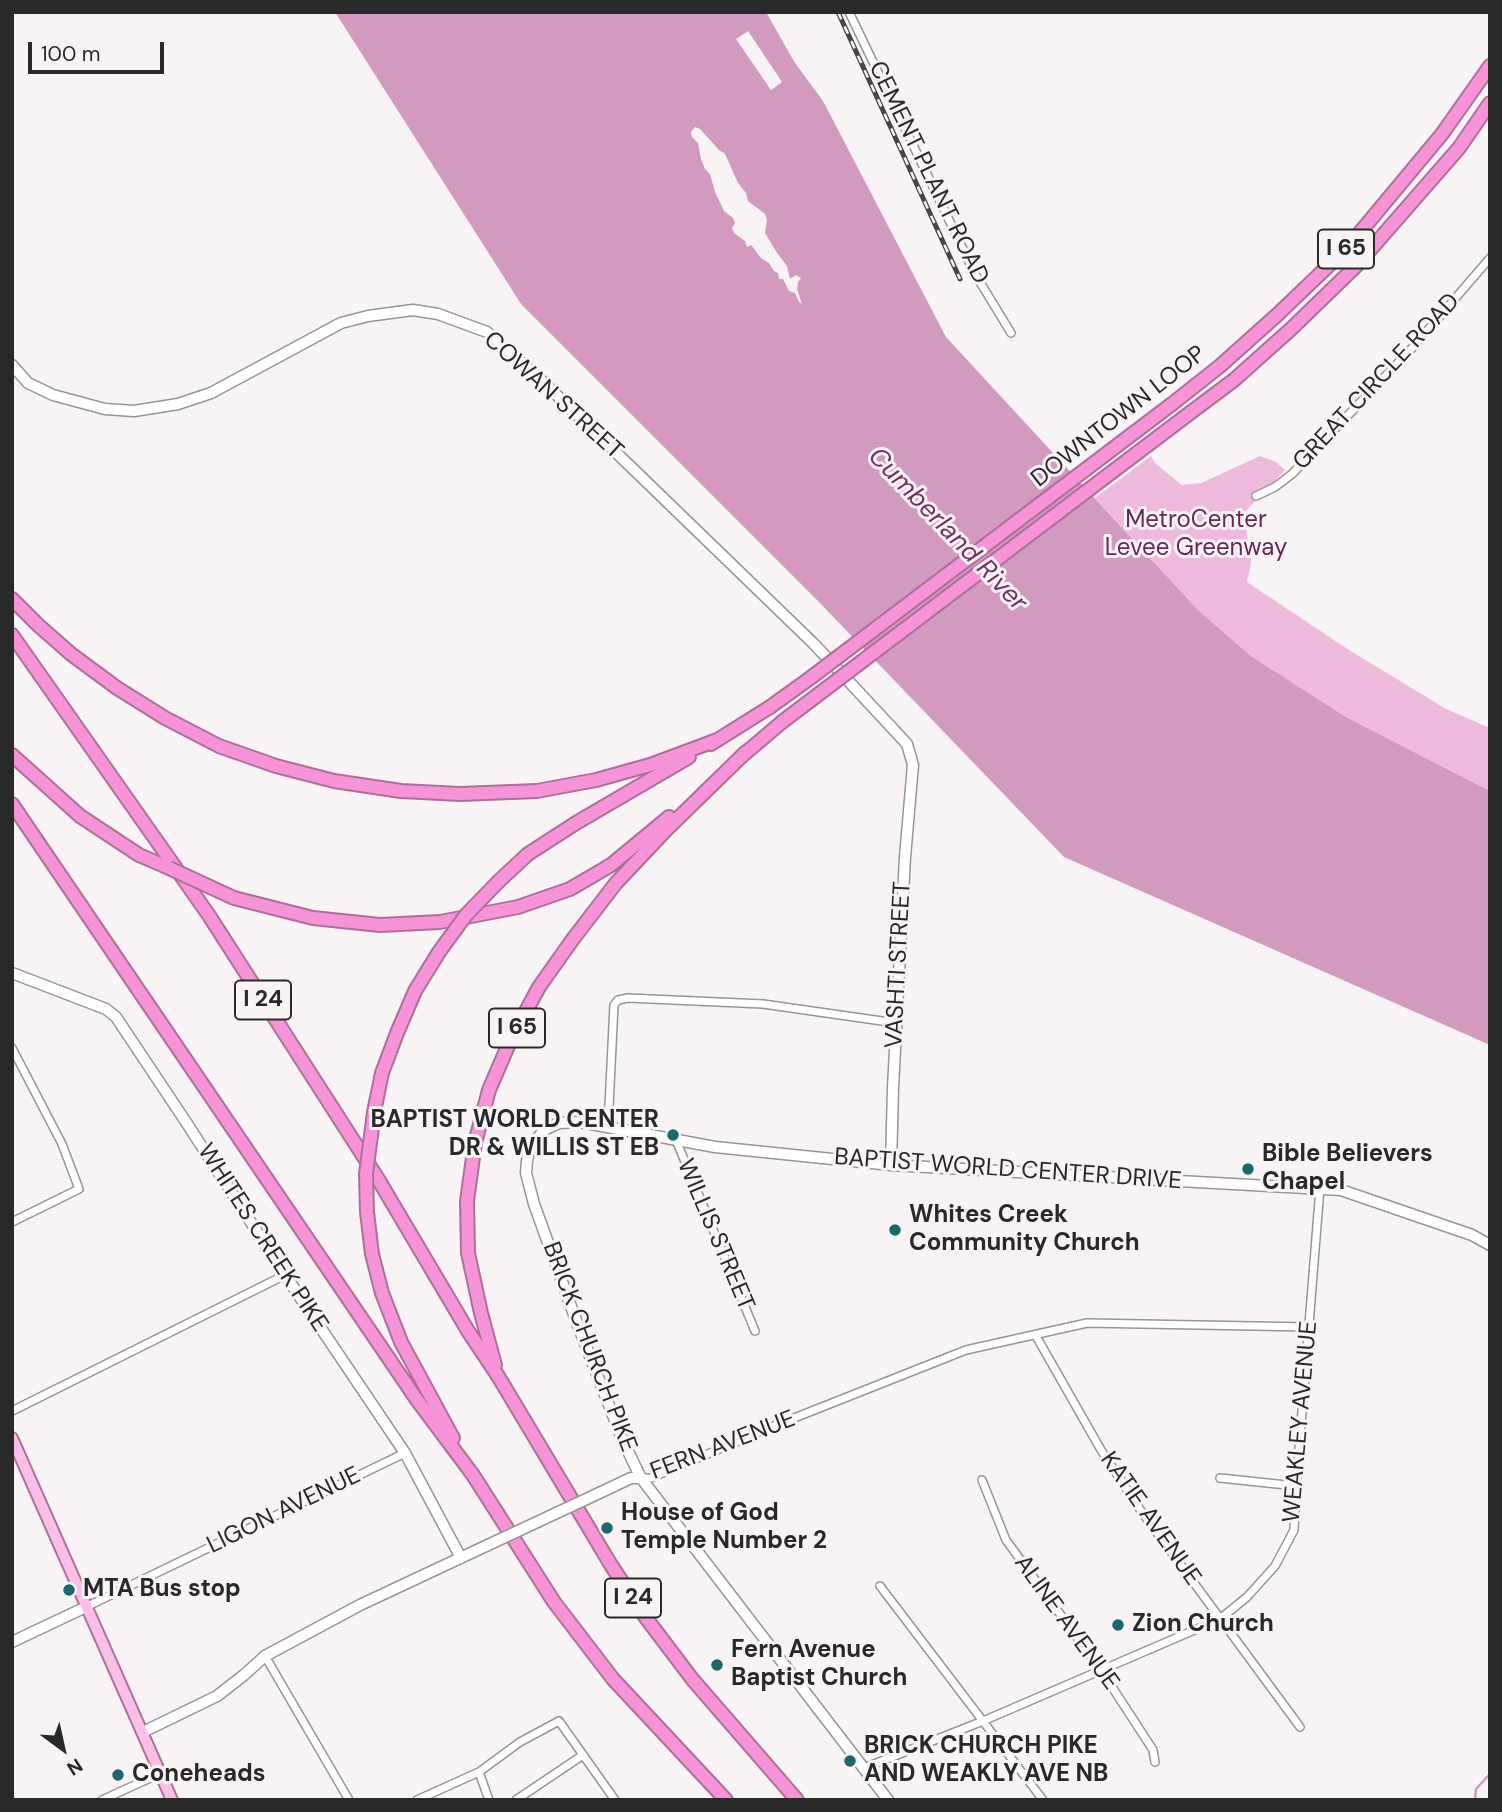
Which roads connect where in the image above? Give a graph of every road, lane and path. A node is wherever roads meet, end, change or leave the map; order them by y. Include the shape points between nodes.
1 (849, 12) edge
2 (1490, 66) edge
3 (1490, 103) edge
4 (1490, 258) edge
5 (1011, 332) dead end
6 (12, 365) edge
7 (1256, 496) dead end
8 (12, 599) edge
9 (12, 635) edge
10 (718, 740) junction
11 (746, 752) junction
12 (12, 755) edge
13 (913, 765) joint
14 (12, 804) edge
15 (12, 973) edge
16 (896, 1023) junction
17 (12, 1048) edge
18 (608, 1127) junction
19 (676, 1140) junction
20 (530, 1148) joint
21 (891, 1165) junction
22 (1320, 1188) junction
23 (12, 1222) edge
24 (1490, 1244) edge
25 (285, 1275) junction
26 (1309, 1327) junction
27 (755, 1331) dead end
28 (1036, 1336) junction
29 (498, 1376) junction
30 (12, 1411) edge
31 (12, 1438) edge
32 (405, 1453) junction
33 (473, 1475) junction
34 (641, 1478) junction
35 (1220, 1478) dead end
36 (982, 1480) dead end
37 (1296, 1486) junction
38 (461, 1558) junction
39 (880, 1586) dead end
40 (88, 1606) junction
41 (1220, 1619) junction
42 (12, 1642) edge
43 (265, 1656) junction
44 (1101, 1670) junction
45 (983, 1721) junction
46 (1300, 1727) dead end
47 (143, 1732) junction
48 (583, 1755) junction
49 (1155, 1762) dead end
50 (864, 1768) junction
51 (479, 1772) junction
52 (161, 1773) junction
53 (102, 1800) edge
54 (172, 1800) edge
55 (349, 1800) edge
56 (416, 1800) edge
57 (489, 1800) edge
58 (516, 1800) edge
59 (615, 1800) edge
60 (726, 1800) edge
61 (797, 1800) edge
62 (888, 1800) edge
63 (1043, 1800) edge

1 - 5 street, CEMENT PLANT ROAD via 975,274
2 - 10 highway, DOWNTOWN LOOP / I 65, bridge via 1442,134 1347,248 1230,358 820,671
3 - 11 highway, DOWNTOWN LOOP / I 65, bridge via 1459,148 1356,266 1244,371
4 - 7 street, GREAT CIRCLE ROAD via 1415,345 1292,474
6 - 13 street, COWAN STREET via 28,383 53,395 105,410 134,411 211,393 341,323 368,316 413,310 486,332 814,644 907,744
8 - 10 highway via 71,654 165,718 219,746 334,781 460,794 537,791 650,765
9 - 29 highway, I 24 via 208,914
10 - 33 highway, I 65, bridge via 576,822 528,854 499,881 466,915 415,991 382,1073 366,1174 372,1254 401,1342
11 - 12 highway, bridge via 611,865 570,889 518,907 440,922 380,925 313,918 234,898 139,855 80,816
11 - 29 highway, I 65 via 616,883 573,939 539,987 489,1090 475,1143 467,1202 468,1253
13 - 16 street, VASHTI STREET
14 - 33 highway, I 24
15 - 25 street, WHITES CREEK PIKE via 116,1017
16 - 18 street via 763,1004 618,1000 614,1005
16 - 21 street, VASHTI STREET
17 - 23 street via 62,1144 79,1189
18 - 19 street, BAPTIST WORLD CENTER DRIVE
18 - 20 street, BAPTIST WORLD CENTER DRIVE via 559,1123 544,1130
19 - 21 street, BAPTIST WORLD CENTER DRIVE
19 - 27 street, WILLIS STREET
20 - 34 street, BRICK CHURCH PIKE via 526,1173 534,1204 609,1406
21 - 22 street, BAPTIST WORLD CENTER DRIVE
22 - 24 street, BAPTIST WORLD CENTER DRIVE via 1341,1190
22 - 26 street, WEAKLEY AVENUE
25 - 30 street
25 - 32 street, WHITES CREEK PIKE
26 - 28 street, FERN AVENUE via 1087,1323
26 - 37 street, WEAKLEY AVENUE
28 - 34 street, FERN AVENUE via 966,1350 651,1478
28 - 41 street, KATIE AVENUE via 1114,1470
29 - 61 highway, I 24 via 646,1618
31 - 40 main road
32 - 38 street, WHITES CREEK PIKE
32 - 40 street, LIGON AVENUE
33 - 60 highway, I 24 via 554,1602 613,1679
34 - 38 street, FERN AVENUE, bridge via 631,1478
34 - 50 street, BRICK CHURCH PIKE
35 - 37 street
36 - 44 street, ALINE AVENUE via 1006,1540
37 - 41 street, WEAKLEY AVENUE via 1294,1530 1275,1566
38 - 43 street, FERN AVENUE via 359,1605
39 - 45 street
40 - 42 street
40 - 47 main road
41 - 44 street, WEAKLEY AVENUE
41 - 46 street, KATIE AVENUE
43 - 47 street, FERN AVENUE via 217,1696
43 - 55 street
44 - 45 street, WEAKLEY AVENUE
44 - 49 street, ALINE AVENUE via 1153,1750
45 - 50 street, WEAKLEY AVENUE
45 - 63 street
47 - 52 main road
48 - 51 street via 559,1721
48 - 58 street
48 - 59 street
50 - 62 street, BRICK CHURCH PIKE
51 - 56 street
51 - 57 street
52 - 53 street
52 - 54 main road

